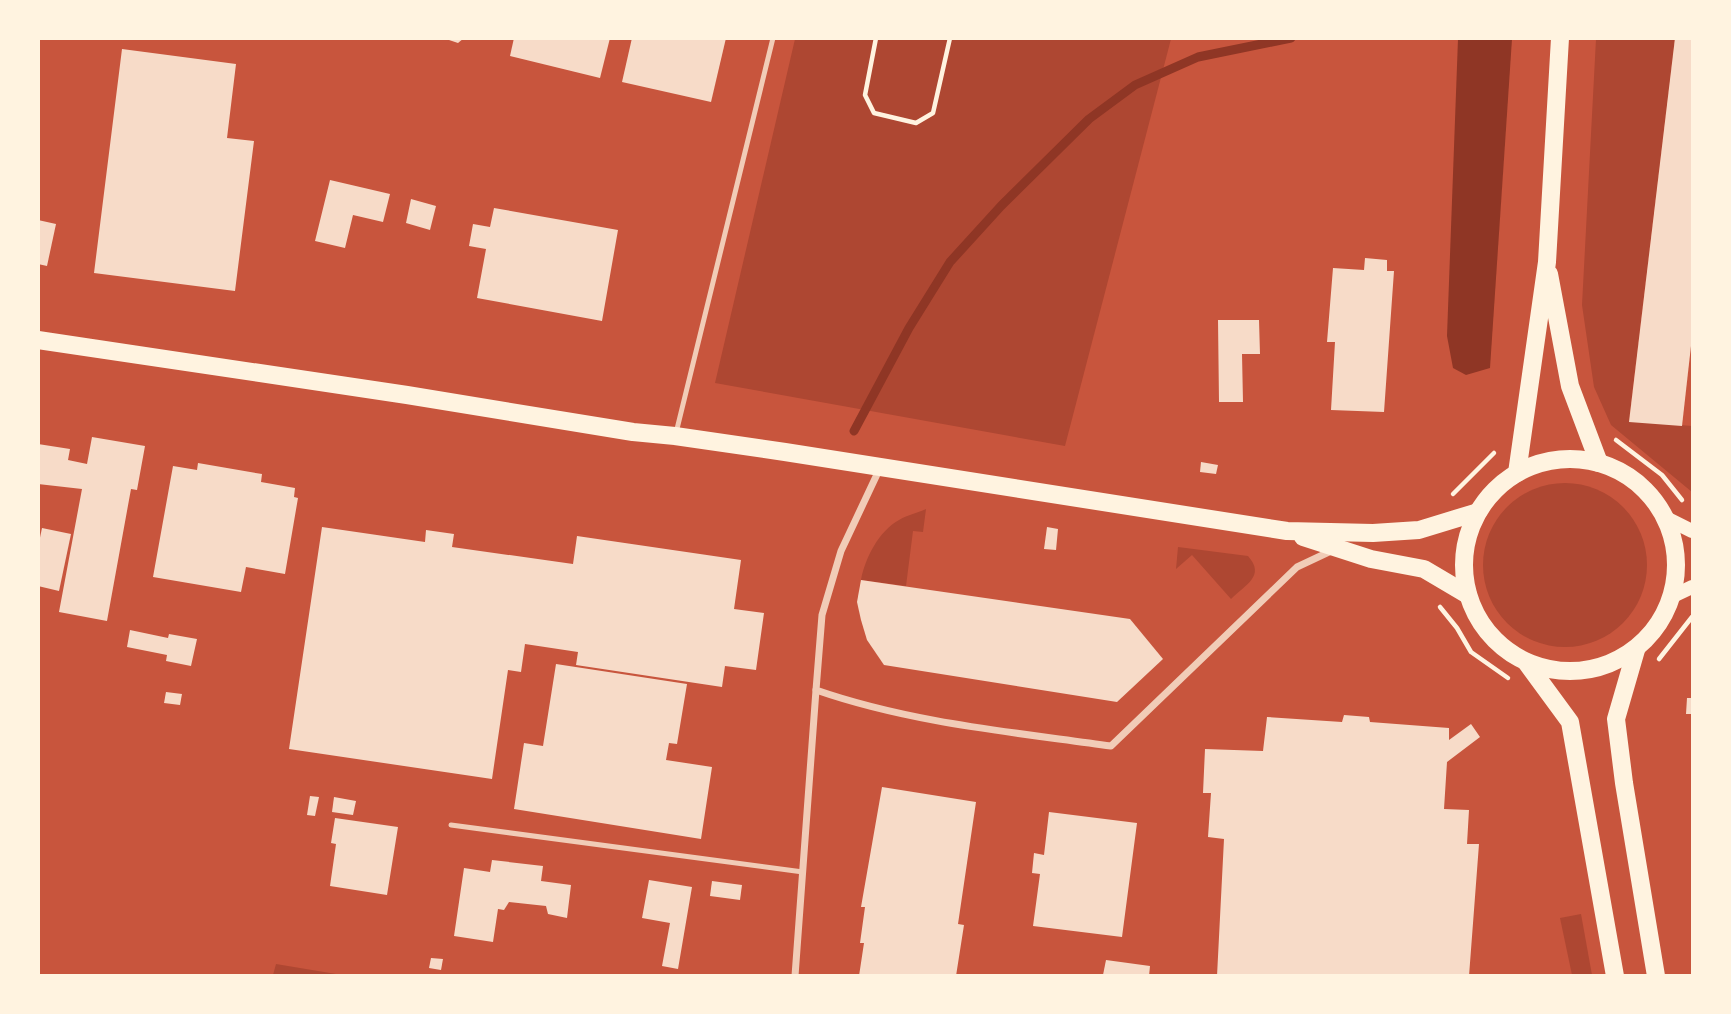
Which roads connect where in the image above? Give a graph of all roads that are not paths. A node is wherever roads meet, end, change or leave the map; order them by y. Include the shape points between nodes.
1 (773, 38) edge
2 (1560, 38) edge
3 (1547, 262) junction
4 (38, 340) edge
5 (676, 436) junction
6 (1600, 463) junction
7 (881, 467) junction
8 (1517, 473) junction
9 (1478, 512) junction
10 (1666, 518) junction
11 (1287, 531) junction
12 (1692, 531) edge
13 (1336, 548) junction
14 (1692, 587) edge
15 (1468, 595) junction
16 (1673, 596) junction
17 (1636, 650) junction
18 (1525, 662) junction
19 (816, 690) junction
20 (452, 825) dead end
21 (803, 872) junction
22 (795, 975) edge
23 (1615, 975) edge
24 (1656, 975) edge

1 - 5 lane
2 - 3 main road
3 - 6 main road via 1570,386
3 - 8 main road
4 - 5 main road
5 - 7 main road
6 - 8 main road via 1571,459
6 - 10 main road via 1626,475 1649,494
7 - 11 main road
7 - 19 street via 841,551 822,615
8 - 9 main road via 1495,490
9 - 11 main road via 1419,530
9 - 15 main road via 1467,538 1463,567
10 - 12 main road
10 - 16 main road via 1675,544
11 - 13 main road
13 - 15 main road via 1424,569
13 - 19 street via 1297,567 1111,746 933,721
14 - 16 main road
15 - 18 main road via 1480,623 1500,646
16 - 17 main road via 1658,626
17 - 18 main road via 1611,664 1582,671 1553,671
17 - 24 main road via 1616,719
18 - 23 main road via 1570,722
19 - 21 street
20 - 21 lane
21 - 22 street

